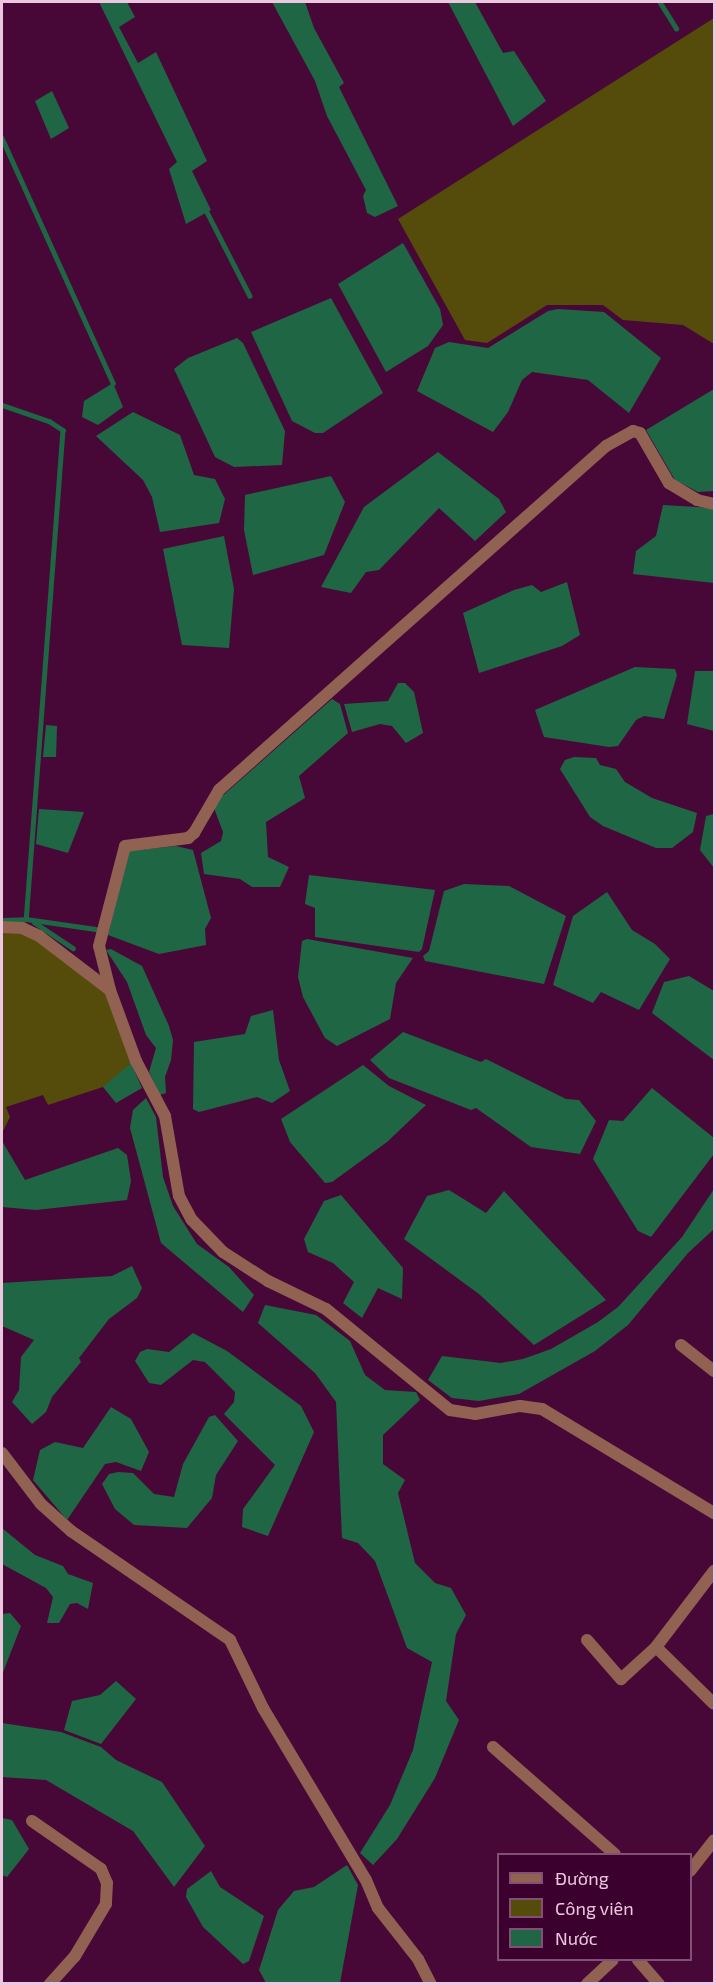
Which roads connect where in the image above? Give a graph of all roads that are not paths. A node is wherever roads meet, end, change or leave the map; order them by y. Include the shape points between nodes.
1 (714, 504) edge
2 (2, 927) edge
3 (111, 990) junction
4 (681, 1346) dead end
5 (714, 1371) edge
6 (2, 1453) edge
7 (714, 1513) edge
8 (714, 1572) edge
9 (587, 1640) dead end
10 (656, 1647) junction
11 (714, 1704) edge
12 (493, 1747) dead end
13 (32, 1821) dead end
14 (714, 1840) edge
15 (614, 1853) edge
16 (692, 1868) edge
17 (611, 1961) edge
18 (640, 1961) edge
19 (50, 1983) edge
20 (431, 1983) edge
21 (587, 1983) edge
22 (659, 1983) edge

1 - 3 street via 697,500 669,483 637,431 606,446 219,790 188,838 125,846 100,936 100,954
2 - 3 street via 22,928 39,936
3 - 7 street via 136,1061 165,1116 184,1206 198,1228 223,1252 268,1281 331,1313 450,1410 475,1414 520,1406 542,1409
4 - 5 street
6 - 20 street via 41,1504 71,1531 230,1640 263,1708 366,1881 378,1908 418,1959
8 - 10 street
9 - 10 street via 621,1679
10 - 11 street
12 - 15 street
13 - 19 street via 101,1869 107,1882 106,1904 96,1922 75,1956
14 - 16 street
17 - 21 street
18 - 22 street

